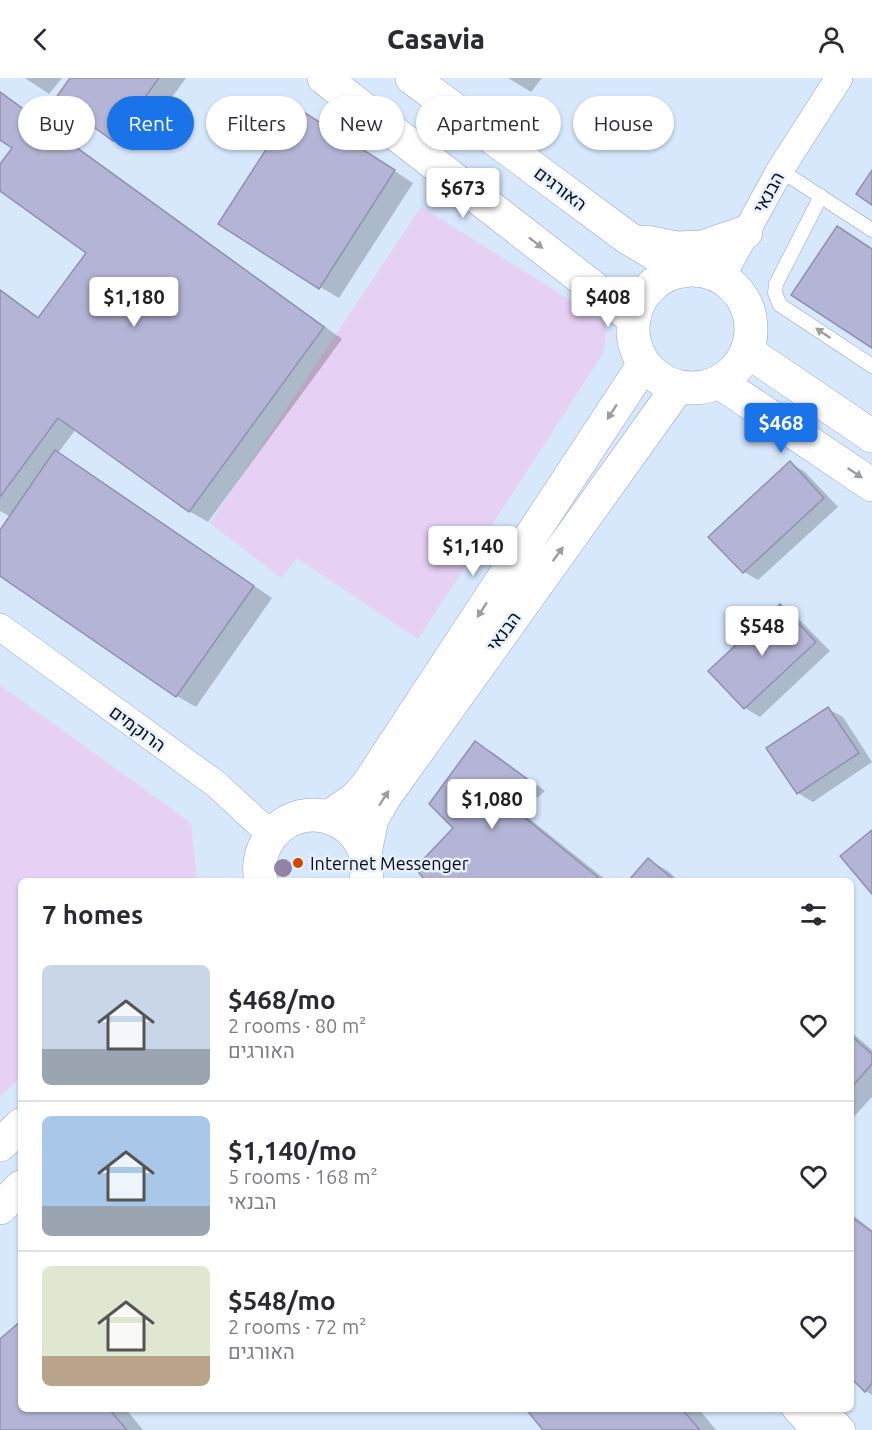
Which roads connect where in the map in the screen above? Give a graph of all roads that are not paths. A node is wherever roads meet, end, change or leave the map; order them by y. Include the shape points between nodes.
1 (324, 78) edge
2 (412, 78) edge
3 (839, 78) edge
4 (780, 170) junction
5 (821, 196) junction
6 (872, 230) edge
7 (746, 232) junction
8 (628, 238) junction
9 (684, 271) junction
10 (722, 278) junction
11 (634, 319) junction
12 (747, 351) junction
13 (644, 363) junction
14 (872, 366) edge
15 (719, 382) junction
16 (678, 387) junction
17 (872, 436) edge
18 (872, 485) edge
19 (0, 627) edge
20 (329, 817) junction
21 (271, 835) junction
22 (367, 871) edge
23 (261, 878) edge
24 (18, 1128) edge
25 (0, 1146) edge
26 (18, 1190) edge
27 (0, 1208) edge
28 (799, 1412) edge
29 (826, 1412) edge
30 (815, 1430) edge
31 (842, 1430) edge

1 -> 11 street
2 - 8 street, האורגים
3 - 4 street, הבנאי
4 - 5 lane
4 - 7 street, הבנאי
5 - 6 lane
14 -> 5 lane via 780,305 775,293
7 - 8 street via 702,247 676,248
7 - 10 street, הבנאי
8 - 9 street, האורגים
9 - 10 street
9 - 11 street via 651,286
10 - 12 street via 738,292 748,310 752,330
11 - 13 street via 633,335
12 - 15 street via 736,369
12 - 17 street
13 - 16 street via 659,378
13 -> 20 street, הבנאי via 368,784
15 - 16 street via 699,388
15 -> 18 street
22 -> 16 street, הבנאי via 372,819 384,798
19 - 21 street, הרוקמים via 216,784
20 - 21 street via 297,817
20 - 22 street via 357,837
21 - 23 street via 260,862
24 - 25 street
26 - 27 street
28 - 30 street
29 - 31 street

